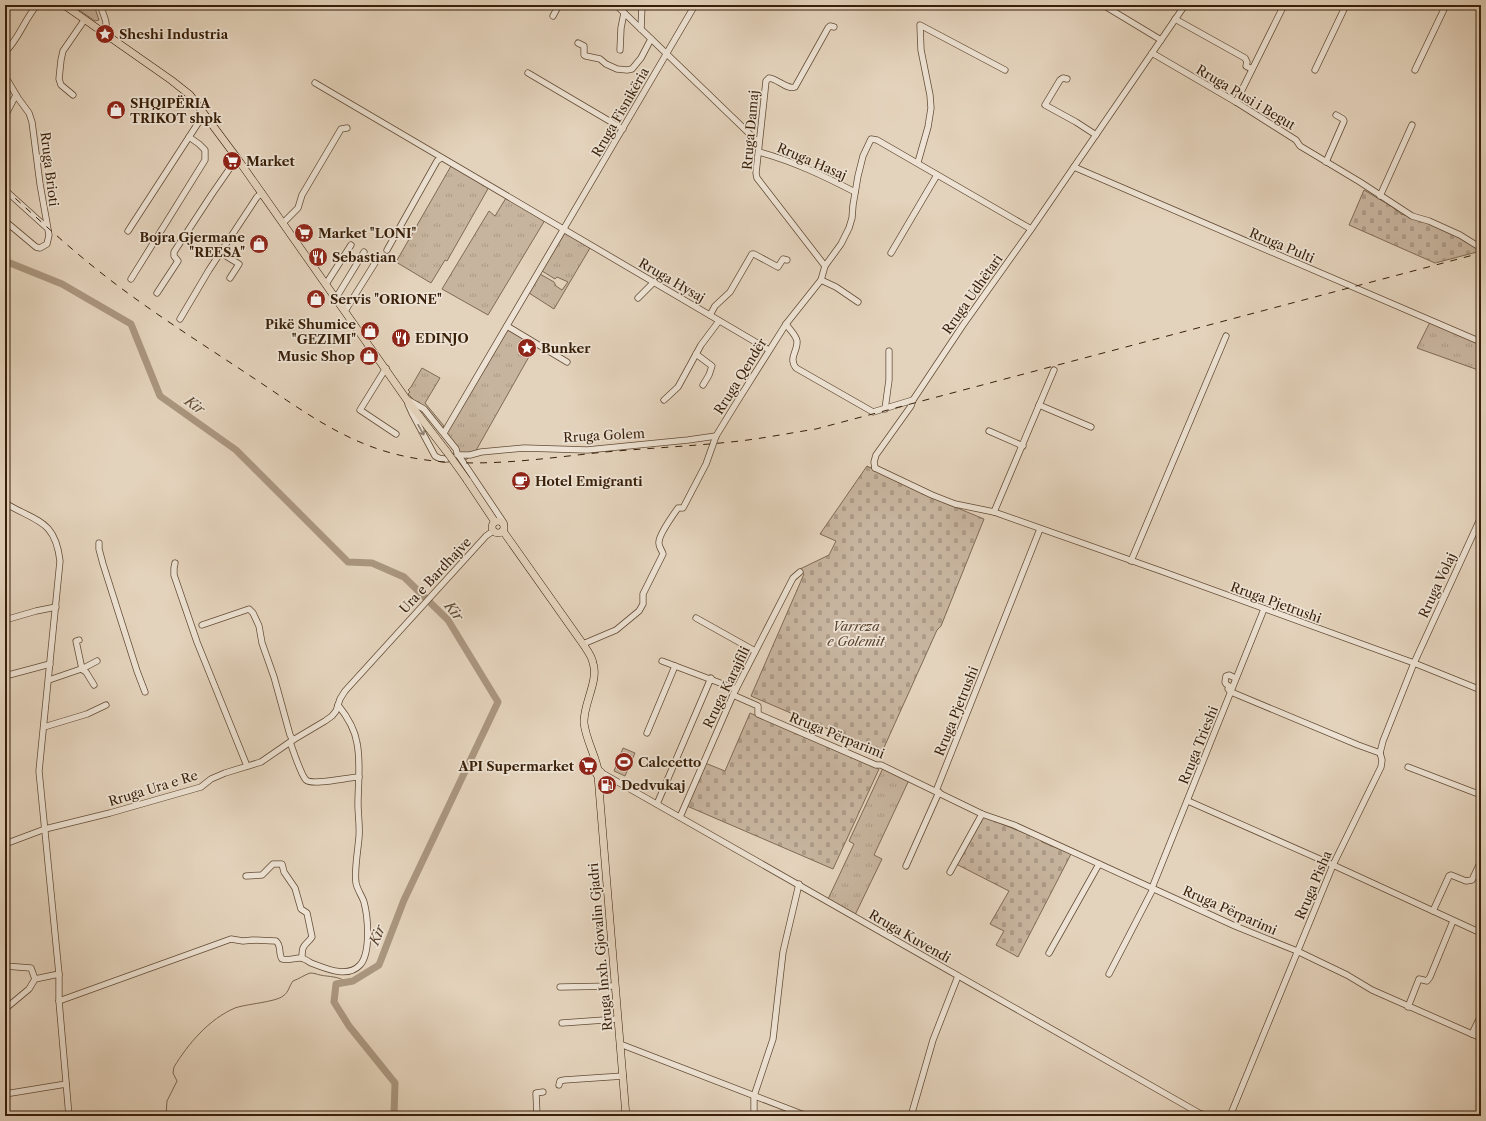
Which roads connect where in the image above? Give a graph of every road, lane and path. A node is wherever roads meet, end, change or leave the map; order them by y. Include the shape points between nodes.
1 (37, 5) edge
2 (64, 5) edge
3 (100, 5) edge
4 (559, 5) edge
5 (616, 5) edge
6 (642, 5) edge
7 (695, 5) edge
8 (1103, 5) edge
9 (1185, 5) edge
10 (1284, 5) edge
11 (1346, 5) edge
12 (1446, 5) edge
13 (624, 13) junction
14 (553, 16) dead end
15 (1175, 19) junction
16 (86, 21) junction
17 (834, 27) dead end
18 (641, 29) junction
19 (105, 34) junction
20 (651, 39) junction
21 (1161, 40) junction
22 (578, 43) dead end
23 (620, 50) dead end
24 (5, 52) edge
25 (1152, 53) junction
26 (667, 54) junction
27 (1005, 70) dead end
28 (1252, 70) junction
29 (1315, 70) dead end
30 (1415, 70) dead end
31 (528, 73) dead end
32 (5, 76) edge
33 (1067, 79) dead end
34 (315, 84) dead end
35 (16, 95) junction
36 (73, 95) dead end
37 (1236, 102) junction
38 (204, 114) junction
39 (1336, 115) dead end
40 (5, 116) edge
41 (1412, 125) dead end
42 (347, 128) dead end
43 (623, 129) junction
44 (1096, 135) junction
45 (189, 137) junction
46 (758, 142) junction
47 (759, 152) junction
48 (237, 158) junction
49 (441, 158) junction
50 (918, 162) junction
51 (1326, 162) junction
52 (1074, 167) junction
53 (936, 175) junction
54 (5, 190) edge
55 (855, 192) junction
56 (262, 193) junction
57 (1380, 196) junction
58 (5, 221) edge
59 (283, 223) junction
60 (46, 227) junction
61 (564, 229) junction
62 (1031, 229) junction
63 (128, 231) dead end
64 (351, 245) dead end
65 (1481, 248) edge
66 (387, 250) dead end
67 (364, 252) dead end
68 (221, 253) junction
69 (891, 253) dead end
70 (787, 260) dead end
71 (375, 263) dead end
72 (825, 266) junction
73 (230, 278) dead end
74 (131, 279) dead end
75 (821, 280) junction
76 (654, 282) junction
77 (326, 284) junction
78 (158, 293) dead end
79 (336, 298) junction
80 (638, 298) dead end
81 (858, 302) dead end
82 (345, 311) junction
83 (710, 315) junction
84 (180, 319) dead end
85 (719, 321) junction
86 (786, 324) junction
87 (507, 326) junction
88 (1226, 336) dead end
89 (1481, 342) edge
90 (769, 350) junction
91 (889, 351) dead end
92 (696, 354) junction
93 (567, 362) dead end
94 (386, 368) junction
95 (1054, 370) dead end
96 (703, 385) dead end
97 (407, 400) junction
98 (664, 400) dead end
99 (913, 400) junction
100 (1039, 405) junction
101 (885, 409) junction
102 (1091, 427) dead end
103 (988, 431) dead end
104 (444, 433) junction
105 (396, 434) dead end
106 (716, 436) junction
107 (1023, 446) junction
108 (457, 454) junction
109 (470, 455) junction
110 (464, 463) junction
111 (875, 469) joint
112 (5, 503) edge
113 (994, 512) junction
114 (1481, 517) edge
115 (495, 522) junction
116 (504, 523) junction
117 (1040, 529) junction
118 (493, 531) junction
119 (503, 531) junction
120 (99, 543) dead end
121 (1131, 561) junction
122 (175, 563) dead end
123 (800, 572) dead end
124 (56, 607) junction
125 (1264, 609) junction
126 (696, 618) dead end
127 (5, 620) edge
128 (202, 625) dead end
129 (401, 630) joint
130 (80, 640) dead end
131 (583, 644) junction
132 (755, 651) junction
133 (97, 661) dead end
134 (662, 661) dead end
135 (1414, 663) junction
136 (50, 664) junction
137 (675, 666) junction
138 (82, 669) junction
139 (5, 676) edge
140 (1233, 677) dead end
141 (711, 678) junction
142 (49, 680) junction
143 (94, 684) dead end
144 (736, 688) junction
145 (1481, 690) edge
146 (145, 692) dead end
147 (1231, 692) junction
148 (733, 695) junction
149 (106, 705) dead end
150 (338, 705) junction
151 (44, 727) junction
152 (646, 733) dead end
153 (292, 741) junction
154 (1380, 753) junction
155 (247, 766) junction
156 (1408, 767) dead end
157 (599, 773) junction
158 (359, 777) junction
159 (938, 792) junction
160 (1481, 795) edge
161 (1188, 801) junction
162 (657, 804) junction
163 (982, 814) junction
164 (680, 817) junction
165 (45, 829) junction
166 (5, 844) edge
167 (1481, 861) edge
168 (1099, 864) junction
169 (1333, 865) junction
170 (906, 866) dead end
171 (950, 872) dead end
172 (246, 876) dead end
173 (799, 884) junction
174 (1153, 889) junction
175 (1433, 911) junction
176 (1453, 920) junction
177 (1481, 933) edge
178 (1297, 951) junction
179 (1050, 953) dead end
180 (302, 958) junction
181 (5, 966) edge
182 (59, 974) junction
183 (1109, 974) dead end
184 (958, 976) junction
185 (35, 979) junction
186 (615, 986) junction
187 (560, 987) dead end
188 (60, 1001) junction
189 (1408, 1007) junction
190 (5, 1010) edge
191 (1481, 1015) edge
192 (618, 1019) junction
193 (562, 1023) dead end
194 (1472, 1034) junction
195 (1481, 1038) edge
196 (620, 1044) junction
197 (623, 1076) junction
198 (66, 1084) junction
199 (559, 1085) dead end
200 (543, 1092) dead end
201 (5, 1094) edge
202 (754, 1096) junction
203 (69, 1116) edge
204 (536, 1116) edge
205 (626, 1116) edge
206 (754, 1116) edge
207 (807, 1116) edge
208 (911, 1116) edge
209 (1208, 1116) edge
210 (1230, 1116) edge

1 - 24 street via 16,40
2 - 16 main road
3 - 19 street via 106,20
4 - 14 street
5 - 13 street
6 - 18 street
7 - 26 street, Rruga Fisnikëria
8 - 21 street
9 - 15 street, Rruga Udhëtari
10 - 28 street
11 - 29 street
12 - 30 street
13 - 18 street
13 - 23 street
15 - 21 street, Rruga Udhëtari
15 - 28 street via 1245,58 1246,66
16 - 19 main road
16 - 36 street via 63,51 61,60 59,79
17 - 46 street, Rruga Damaj via 828,28 795,87 790,88 774,79 769,78 766,81
18 - 20 street
19 - 38 main road via 184,90
20 - 22 street via 638,63 627,70 612,67 600,59 584,55 584,46
20 - 26 street
21 - 25 street, Rruga Udhëtari
25 - 37 street, Rruga Pusi i Begut
25 - 44 street, Rruga Udhëtari
26 - 43 street, Rruga Fisnikëria
26 - 46 street
27 - 50 street via 920,24 921,50 931,108
28 - 37 street
31 - 43 street
32 - 35 street, Rruga Brioti
33 - 44 street via 1060,80 1045,105
34 - 49 street
35 - 40 street
35 - 60 street, Rruga Brioti via 29,113 32,122
37 - 51 street, Rruga Pusi i Begut
38 - 45 street
38 - 48 main road
39 - 51 street via 1343,118 1344,122
41 - 57 street
42 - 59 street via 341,129 302,195 299,206
43 - 61 street, Rruga Fisnikëria
44 - 52 street, Rruga Udhëtari
45 - 63 street
45 - 74 street via 205,150 205,160
46 - 47 street, Rruga Damaj
47 - 55 street, Rruga Hasaj via 819,174
47 - 72 street, Rruga Damaj via 757,178
48 - 56 main road
48 - 78 street via 174,252 178,262
49 - 61 street
49 - 66 street
50 - 53 street, Rruga Qendër
50 - 55 street, Rruga Qendër via 871,139 863,156
51 - 57 street, Rruga Pusi i Begut
52 - 62 street, Rruga Udhëtari
52 - 89 street, Rruga Pulti
53 - 62 street, Rruga Qendër
53 - 69 street
54 - 60 street
55 - 72 street, Rruga Qendër via 849,228
56 - 59 main road
56 - 68 street
57 - 65 street, Rruga Pusi i Begut via 1412,216 1460,235
58 - 60 street, Rruga Brioti via 38,248 43,247 48,240
59 - 77 main road
61 - 76 street, Rruga Hysaj
61 - 87 street, Rruga Fisnikëria
62 - 99 street, Rruga Udhëtari
64 - 77 street
67 - 79 street
68 - 73 street via 238,264
68 - 84 street
70 - 83 street via 783,259 778,266 752,254 730,292
71 - 82 street
72 - 75 street, Rruga Qendër
75 - 81 street
75 - 86 street, Rruga Qendër
76 - 80 street
76 - 83 street, Rruga Hysaj
77 - 79 main road
79 - 82 main road
82 - 94 main road
83 - 85 street, Rruga Hysaj
85 - 90 street, Rruga Hysaj
85 - 92 street
86 - 90 street, Rruga Qendër
86 - 101 street via 797,342 792,359 796,368 873,412
87 - 93 street
87 - 104 street, Rruga Fisnikëria
88 - 121 street
90 - 106 street, Rruga Qendër
91 - 101 street
92 - 96 street via 712,366
92 - 98 street via 678,387
94 - 97 main road
94 - 105 street via 360,410
95 - 100 street
97 - 104 street via 424,409
97 -> 108 street via 436,456 449,459
97 - 115 main road, bridge via 447,452
99 - 101 street
99 - 111 street, Rruga Udhëtari via 876,455
100 - 102 street
100 - 107 street
103 - 107 street
104 - 108 street
106 - 109 street, Rruga Golem via 588,450 524,448
106 - 131 street, Rruga Qendër via 694,488 683,508 678,508 659,541 663,554 643,594 641,608 616,630
107 - 113 street
108 - 109 street, Rruga Golem
108 - 110 street
109 - 110 street
110 - 116 street
111 - 113 street, Rruga Pjetrushi via 955,504
112 - 124 street via 40,521 52,534 60,562
113 - 117 street, Rruga Pjetrushi
114 - 135 street, Rruga Volaj
115 - 116 main road
115 - 118 main road
116 - 119 main road
117 - 121 street, Rruga Pjetrushi
117 - 159 street, Rruga Pjetrushi
118 - 119 main road via 497,534
118 - 129 street, Ura e Bardhajve
119 - 131 main road, Rruga Inxh. Gjovalin Gjadri
120 - 146 street via 103,564
121 - 125 street, Rruga Pjetrushi
122 - 155 street via 174,575 197,642
123 - 132 street, Rruga Karajfili via 794,578
124 - 127 street
124 - 136 street
125 - 135 street, Rruga Pjetrushi
125 - 147 street, Rruga Trieshi
126 - 132 street
128 - 153 street via 249,609 253,613
129 - 150 street, Rruga Ura e Re via 345,691
130 - 138 street via 76,641
131 - 157 main road, Rruga Inxh. Gjovalin Gjadri via 594,667 584,717 587,738
132 - 144 street, Rruga Karajfili
133 - 138 street
134 - 137 street
135 - 145 street, Rruga Pjetrushi
135 - 154 street, Rruga Pisha
136 - 139 street
136 - 142 street
137 - 141 street
137 - 152 street
138 - 142 street
138 - 143 street
140 - 147 street via 1229,675 1225,678
141 - 144 street
141 - 162 street
142 - 151 street
144 - 148 street, Rruga Karajfili
147 - 154 street
147 - 161 street, Rruga Trieshi
148 - 159 street, Rruga Përparimi via 758,706 758,714 881,765
148 - 164 street, Rruga Karajfili
149 - 151 street via 87,714
150 - 153 street, Rruga Ura e Re via 326,721
150 - 158 street via 346,716 357,742
151 - 165 street via 39,771
153 - 155 street, Rruga Ura e Re via 261,762
153 - 158 street via 304,777 309,782
154 - 169 street, Rruga Pisha via 1381,767
155 - 165 street, Rruga Ura e Re via 211,778 201,787
156 - 160 street
157 - 162 street, Rruga Kuvendi
157 - 186 main road, Rruga Inxh. Gjovalin Gjadri
158 - 180 street via 356,883 366,912 364,956 359,966 343,972 326,969
159 - 163 street, Rruga Përparimi
159 - 170 street
161 - 169 street
161 - 174 street, Rruga Trieshi
162 - 164 street, Rruga Kuvendi
163 - 168 street, Rruga Përparimi via 1014,825
163 - 171 street
164 - 173 street, Rruga Kuvendi
165 - 166 street, Rruga Ura e Re
165 - 182 street
167 - 175 street via 1472,880 1466,881 1449,876
168 - 174 street, Rruga Përparimi
168 - 179 street
169 - 175 street
169 - 178 street, Rruga Pisha
172 - 180 street via 262,875 273,864 282,864 284,872 295,888 301,909 307,913 312,938 304,944
173 - 184 street, Rruga Kuvendi
173 - 202 street via 784,952 773,1039
174 - 178 street, Rruga Përparimi
174 - 183 street
175 - 176 street
176 - 177 street
176 - 189 street via 1428,981 1419,979
178 - 189 street, Rruga Përparimi
178 - 210 street, Rruga Pisha
180 - 188 street via 282,959 276,942 231,939
181 - 185 street via 31,968
182 - 185 street
182 - 188 street
184 - 208 street via 933,1040
184 - 209 street, Rruga Kuvendi
185 - 190 street via 29,989
186 - 187 street
186 - 192 main road, Rruga Inxh. Gjovalin Gjadri
188 - 198 street
189 - 194 street, Rruga Përparimi
191 - 194 street
192 - 193 street
192 - 196 main road, Rruga Inxh. Gjovalin Gjadri
194 - 195 street, Rruga Përparimi
196 - 197 main road, Rruga Inxh. Gjovalin Gjadri
196 - 202 street
197 - 199 street via 564,1080 560,1081
197 - 205 main road, Rruga Inxh. Gjovalin Gjadri
198 - 201 street
198 - 203 street
200 - 204 street via 536,1093
202 - 206 street
202 - 207 street

